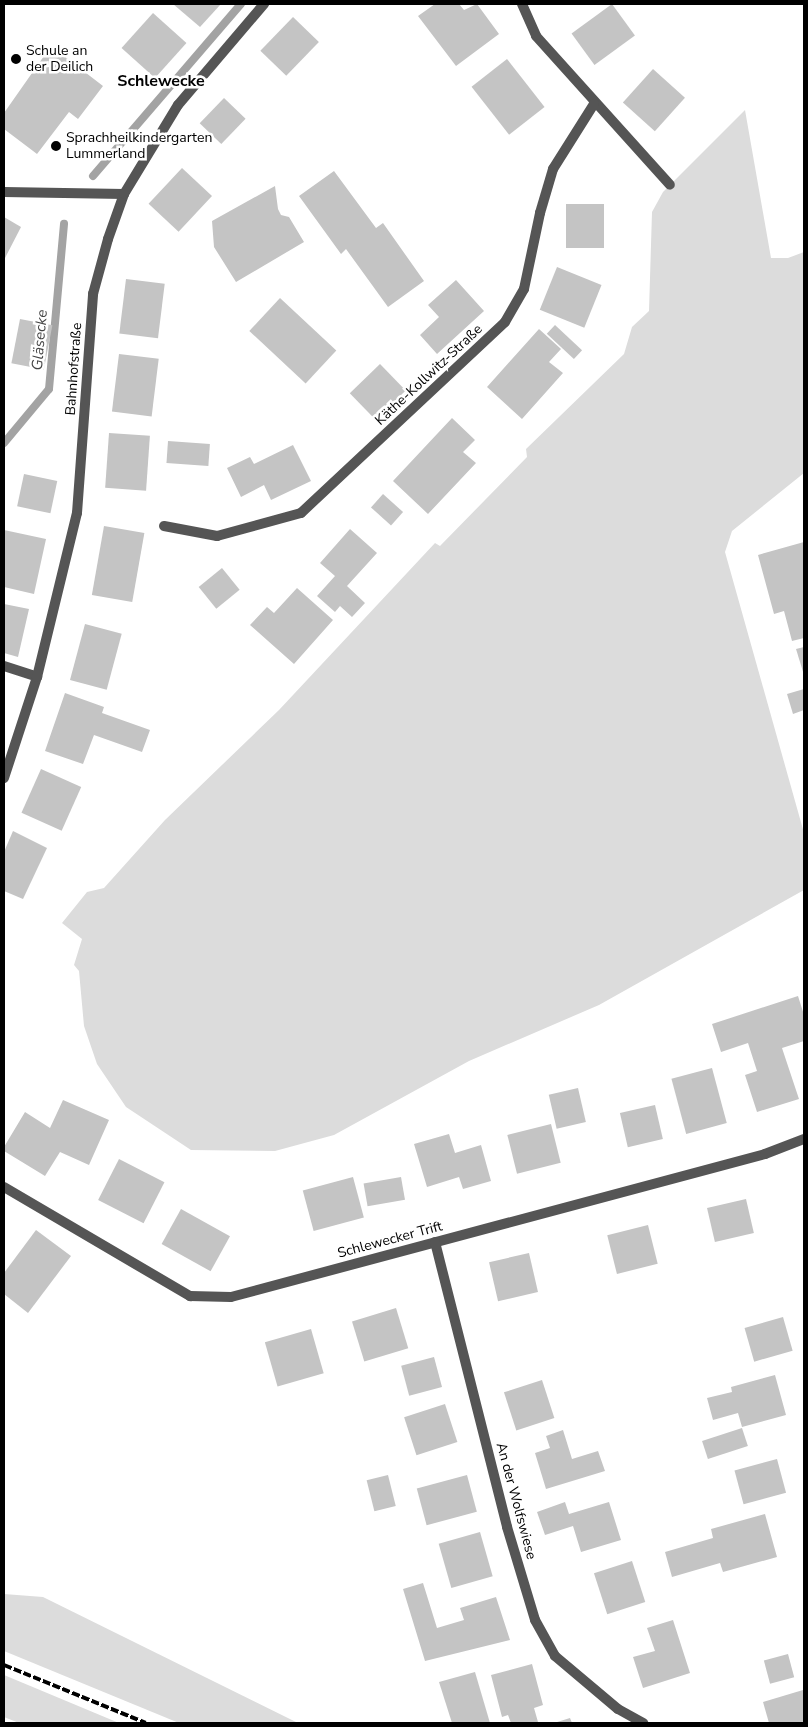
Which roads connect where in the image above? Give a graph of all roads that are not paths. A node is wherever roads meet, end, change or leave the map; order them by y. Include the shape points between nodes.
1 (264, 4) edge
2 (522, 4) edge
3 (594, 104) junction
4 (670, 185) dead end
5 (4, 192) edge
6 (124, 194) junction
7 (164, 526) dead end
8 (4, 666) edge
9 (37, 677) junction
10 (4, 778) edge
11 (804, 1139) edge
12 (4, 1186) edge
13 (435, 1242) junction
14 (643, 1723) edge

1 - 6 street, Bahnhofstraße via 178,105
2 - 3 street via 536,36
3 - 4 street
3 - 7 street, Käthe-Kollwitz-Straße via 553,170 524,289 505,322 301,513 217,536
5 - 6 street
6 - 9 street, Bahnhofstraße via 94,294 77,513
8 - 9 street
9 - 10 street, Bahnhofstraße
11 - 13 street, Schlewecker Trift via 765,1154
12 - 13 street, Schlewecker Trift via 190,1296 231,1297
13 - 14 street, An der Wolfswiese via 507,1527 535,1620 555,1656 618,1708

